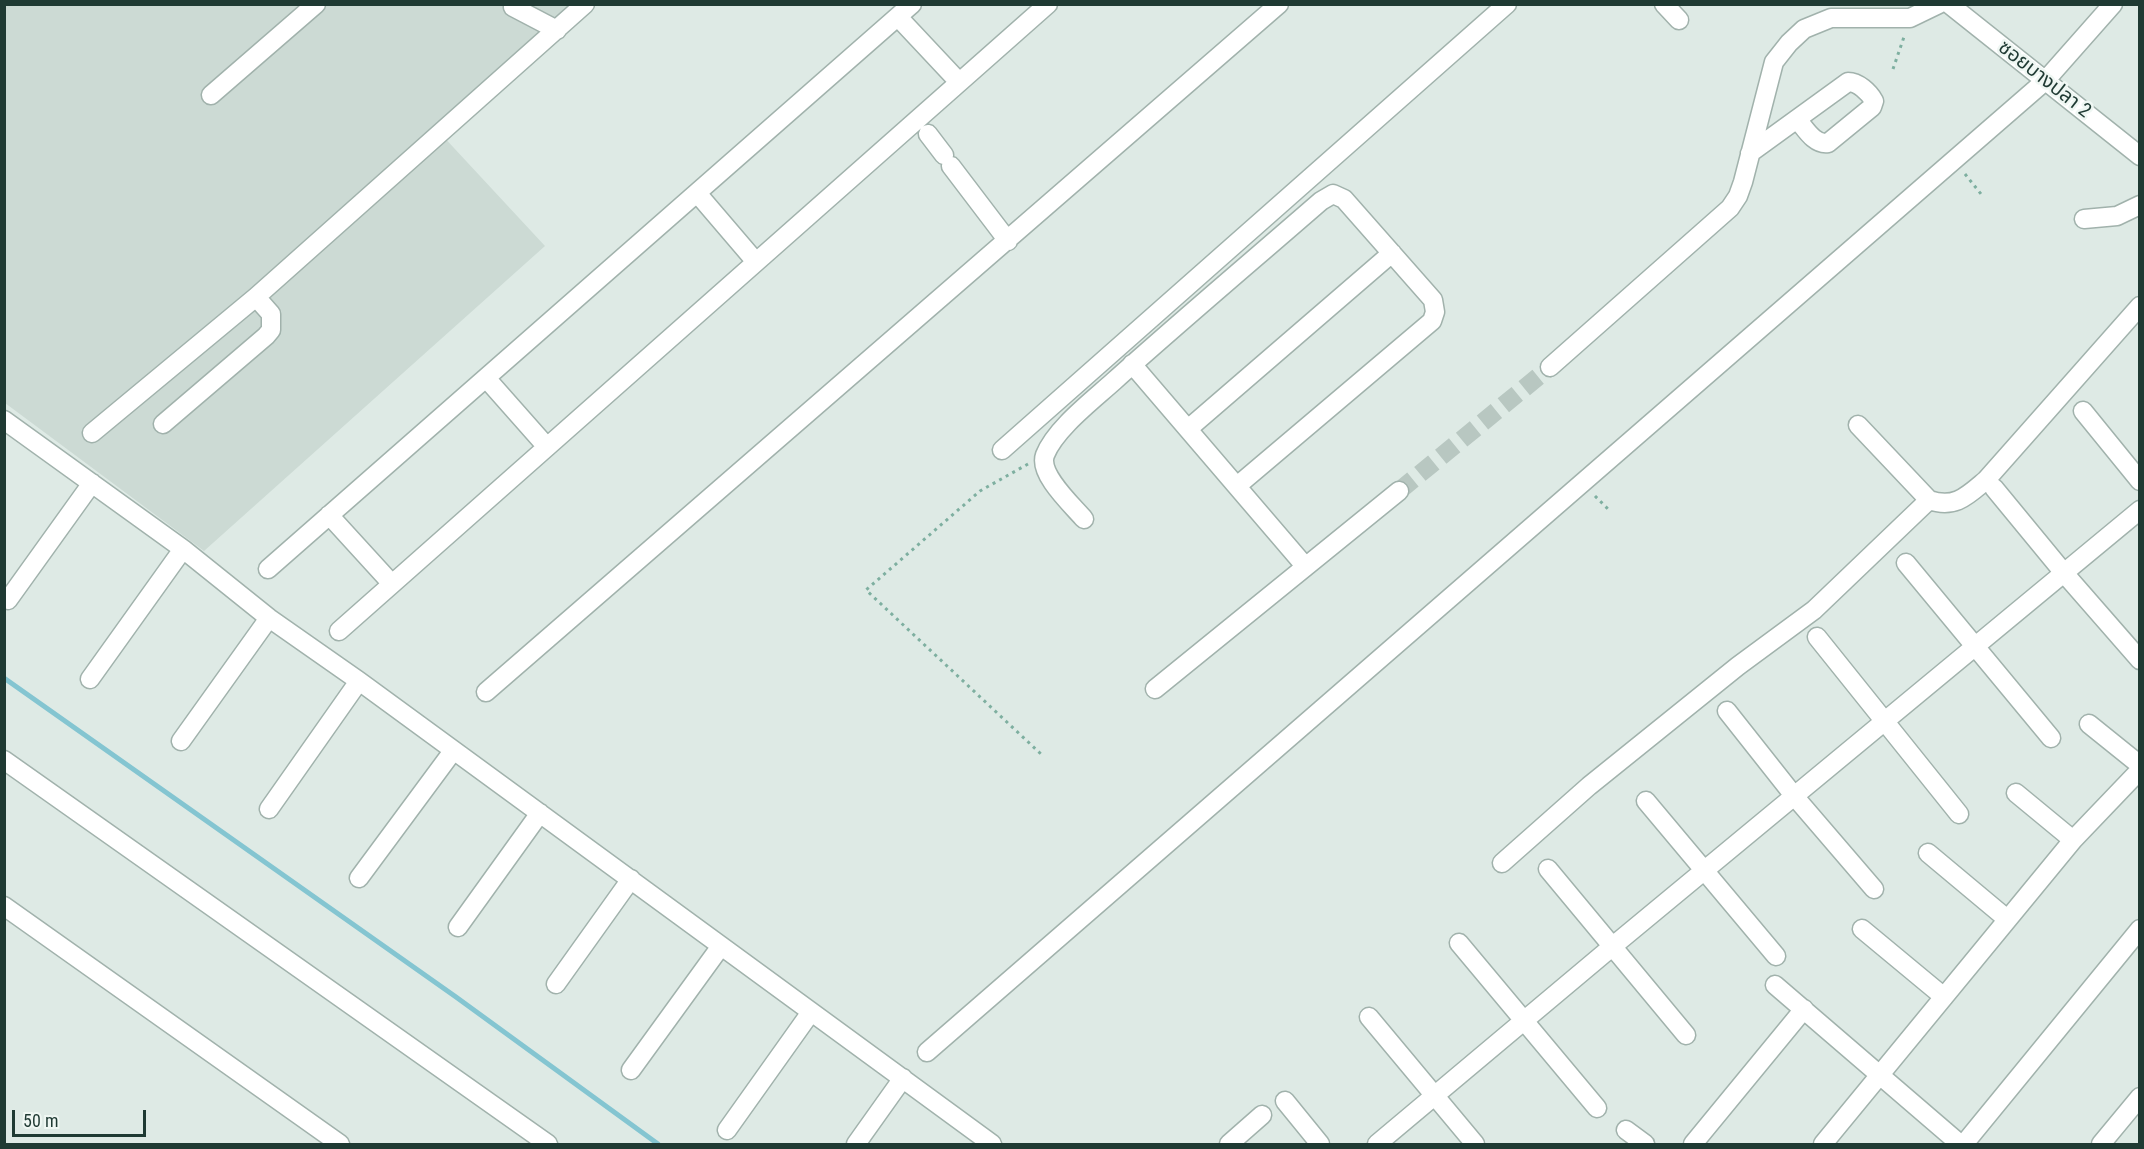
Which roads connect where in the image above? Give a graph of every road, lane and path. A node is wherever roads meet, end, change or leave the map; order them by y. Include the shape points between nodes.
1 (316, 4) edge
2 (585, 4) edge
3 (1048, 4) edge
4 (1279, 4) edge
5 (1507, 4) edge
6 (1664, 4) edge
7 (1939, 4) edge
8 (1949, 4) edge
9 (2113, 4) edge
10 (513, 7) dead end
11 (905, 10) edge
12 (1828, 11) edge
13 (1910, 18) junction
14 (1679, 20) dead end
15 (557, 30) junction
16 (1893, 69) dead end
17 (2045, 81) junction
18 (959, 82) junction
19 (211, 95) dead end
20 (1797, 119) dead end
21 (928, 134) dead end
22 (1750, 153) junction
23 (2139, 156) edge
24 (1954, 160) junction
25 (697, 193) junction
26 (1980, 194) dead end
27 (2139, 205) edge
28 (2084, 219) dead end
29 (1008, 241) junction
30 (1392, 253) junction
31 (756, 262) junction
32 (256, 297) junction
33 (2139, 306) edge
34 (1132, 364) junction
35 (1550, 367) tunnel mouth
36 (486, 378) junction
37 (2083, 411) dead end
38 (4, 420) edge
39 (163, 424) dead end
40 (1858, 425) dead end
41 (1188, 429) junction
42 (92, 433) dead end
43 (547, 447) junction
44 (1002, 450) dead end
45 (1045, 455) junction
46 (2139, 481) edge
47 (92, 483) junction
48 (1237, 486) junction
49 (1994, 488) dead end
50 (1399, 491) tunnel mouth
51 (1929, 500) junction
52 (2139, 510) edge
53 (329, 515) junction
54 (1084, 519) dead end
55 (183, 549) junction
56 (1906, 563) dead end
57 (1305, 566) junction
58 (268, 569) dead end
59 (2064, 573) junction
60 (392, 584) junction
61 (8, 600) dead end
62 (269, 618) junction
63 (339, 631) dead end
64 (1817, 637) dead end
65 (1975, 647) junction
66 (2139, 660) edge
67 (90, 679) dead end
68 (360, 681) junction
69 (1155, 689) dead end
70 (486, 692) dead end
71 (1727, 711) dead end
72 (1884, 723) junction
73 (2089, 724) dead end
74 (2050, 738) dead end
75 (181, 741) dead end
76 (453, 751) junction
77 (1042, 755) dead end
78 (4, 760) edge
79 (2139, 765) edge
80 (2139, 770) edge
81 (2016, 793) dead end
82 (1795, 796) junction
83 (1646, 801) dead end
84 (269, 809) dead end
85 (540, 813) junction
86 (1959, 814) dead end
87 (2073, 840) junction
88 (1928, 853) dead end
89 (1502, 862) dead end
90 (1548, 869) dead end
91 (1706, 871) junction
92 (359, 878) dead end
93 (631, 879) junction
94 (1874, 889) dead end
95 (4, 906) edge
96 (2007, 919) junction
97 (458, 927) dead end
98 (1862, 929) dead end
99 (2139, 929) edge
100 (1459, 943) dead end
101 (721, 946) junction
102 (1613, 946) junction
103 (1776, 957) dead end
104 (556, 984) dead end
105 (1775, 986) dead end
106 (1944, 997) junction
107 (1804, 1010) junction
108 (811, 1012) junction
109 (1370, 1017) dead end
110 (1524, 1020) junction
111 (1686, 1035) dead end
112 (927, 1052) dead end
113 (631, 1070) dead end
114 (1881, 1075) junction
115 (903, 1078) junction
116 (1436, 1096) junction
117 (2139, 1097) edge
118 (1285, 1101) dead end
119 (1597, 1108) dead end
120 (1262, 1115) dead end
121 (727, 1130) dead end
122 (1626, 1130) dead end
123 (340, 1144) edge
124 (548, 1144) edge
125 (856, 1144) edge
126 (990, 1144) edge
127 (1229, 1144) edge
128 (1320, 1144) edge
129 (1377, 1144) edge
130 (1475, 1144) edge
131 (1646, 1144) edge
132 (1694, 1144) edge
133 (1823, 1144) edge
134 (1962, 1144) edge
135 (2101, 1144) edge

1 - 19 street
2 - 15 street
3 - 18 street
4 - 29 street
5 - 44 street
6 - 14 street
7 - 13 street
8 - 17 street, ซอยบางปลา 2
9 - 17 street
10 - 15 street
11 - 18 street
11 - 25 street
12 - 13 street
12 - 22 street via 1803,29 1774,62
13 - 16 path
15 - 32 street
17 - 23 street, ซอยบางปลา 2
17 - 24 street
18 - 31 street
20 - 22 street
21 - 29 street
22 - 35 street via 1738,196 1730,208
24 - 26 path
24 - 112 street
25 - 31 street
25 - 36 street
27 - 28 street via 2117,216
29 - 70 street
30 - 34 street via 1344,199 1333,194
30 - 41 street
30 - 48 street via 1433,300 1432,321
31 - 43 street
32 - 39 street via 271,314 271,330
32 - 42 street
33 - 51 street via 1986,480 1954,502 1940,504
34 - 41 street
34 - 45 street via 1068,422
36 - 43 street
36 - 53 street
37 - 46 street
38 - 47 street
40 - 51 street
41 - 48 street
43 - 60 street
45 - 54 street via 1044,465 1051,480
45 - 77 path via 980,491 866,590
47 - 55 street
47 - 61 street
48 - 57 street
49 - 59 street
50 - 57 street
51 - 89 street via 1814,610 1588,786
52 - 59 street
53 - 58 street
53 - 60 street
55 - 62 street
55 - 67 street
56 - 65 street
57 - 69 street
59 - 65 street
59 - 66 street
60 - 63 street
62 - 68 street
62 - 75 street
64 - 72 street
65 - 72 street
65 - 74 street
68 - 76 street
68 - 84 street
71 - 82 street
72 - 82 street
72 - 86 street
73 - 79 street
76 - 85 street
76 - 92 street
78 - 124 street
80 - 87 street
81 - 87 street
82 - 91 street
82 - 94 street
83 - 91 street
85 - 93 street
85 - 97 street
87 - 96 street
88 - 96 street
90 - 102 street
91 - 102 street
91 - 103 street
93 - 101 street
93 - 104 street
95 - 123 street
96 - 106 street
98 - 106 street
99 - 134 street
100 - 110 street
101 - 108 street
101 - 113 street
102 - 110 street
102 - 111 street
105 - 107 street
106 - 114 street
107 - 114 street
107 - 132 street
108 - 115 street
108 - 121 street
109 - 116 street
110 - 116 street
110 - 119 street
114 - 133 street
114 - 134 street
115 - 125 street
115 - 126 street
116 - 129 street
116 - 130 street
117 - 135 street
118 - 128 street
120 - 127 street
122 - 131 street

